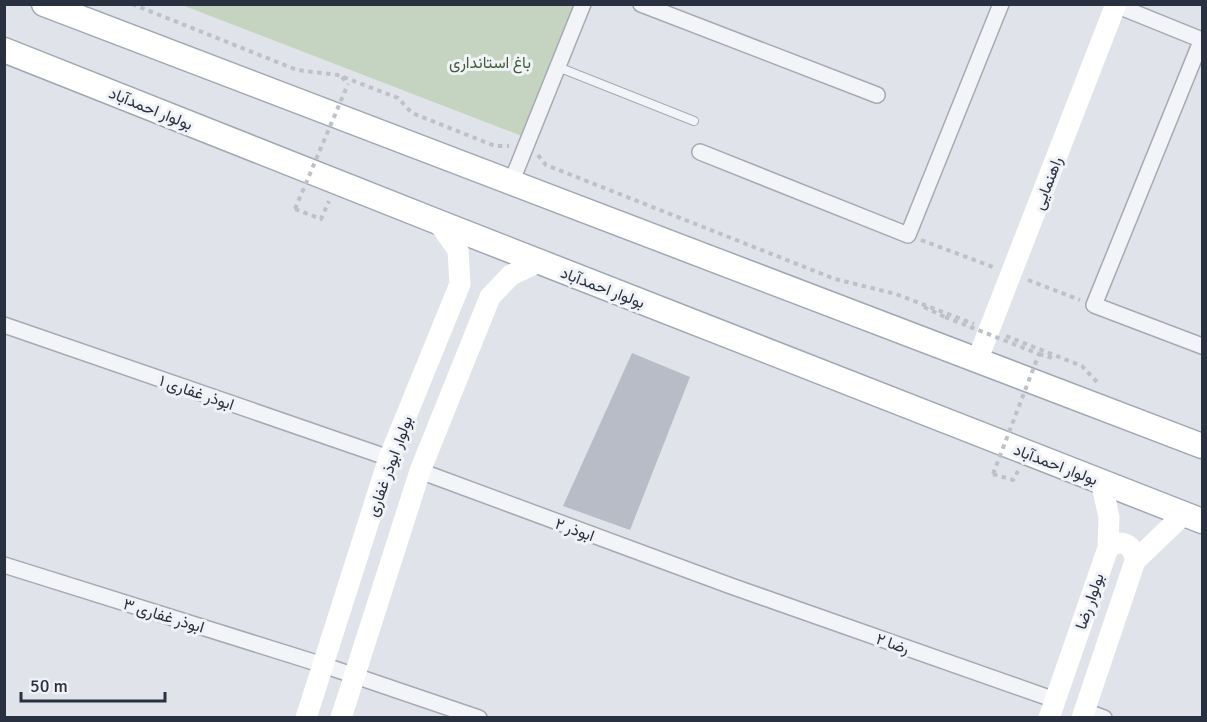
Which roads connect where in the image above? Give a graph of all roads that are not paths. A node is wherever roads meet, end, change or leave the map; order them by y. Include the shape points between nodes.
1 (44, 4) edge
2 (583, 4) edge
3 (641, 4) edge
4 (1001, 4) edge
5 (1115, 5) edge
6 (1202, 40) edge
7 (4, 50) edge
8 (558, 67) junction
9 (878, 95) dead end
10 (694, 121) dead end
11 (700, 152) dead end
12 (511, 183) junction
13 (438, 222) junction
14 (539, 262) junction
15 (460, 285) junction
16 (490, 297) junction
17 (4, 325) edge
18 (1203, 346) edge
19 (977, 361) junction
20 (1203, 446) edge
21 (389, 458) junction
22 (420, 471) junction
23 (1101, 481) junction
24 (1193, 517) edge
25 (1108, 548) junction
26 (1135, 561) junction
27 (4, 565) edge
28 (730, 586) joint
29 (323, 665) junction
30 (354, 676) junction
31 (1052, 709) edge
32 (1091, 715) edge
33 (306, 717) edge
34 (341, 717) edge
35 (478, 717) edge

1 - 12 main road
2 - 8 street
3 - 9 street
4 - 11 street via 908,235
5 - 6 street
5 - 19 street, راهنمایی
6 - 18 street via 1094,305
7 - 13 main road, بولوار احمدآباد
8 - 10 lane
8 - 12 street
12 - 19 main road
13 - 14 main road, بولوار احمدآباد
13 - 15 street, بولوار ابوذر غفاری via 458,250
14 - 16 street, بولوار ابوذر غفاری via 511,275
14 - 23 main road, بولوار احمدآباد
15 - 16 street via 482,285
15 - 21 street, بولوار ابوذر غفاری
16 - 22 street, بولوار ابوذر غفاری
17 - 21 street, ابوذر غفاری ۱
19 - 20 main road
21 - 29 street, بولوار ابوذر غفاری
22 - 28 street, ابوذر ۲
22 - 30 street, بولوار ابوذر غفاری
23 - 24 main road, بولوار احمدآباد
23 - 25 street, بولوار رضا via 1109,517
24 - 26 street, بولوار رضا
25 - 26 street via 1122,542 1130,546
25 - 31 street, بولوار رضا
26 - 32 street, بولوار رضا
27 - 29 street, ابوذر غفاری ۳
28 - 31 street, رضا ۲
29 - 30 street, ابوذر غفاری ۳
29 - 33 street, بولوار ابوذر غفاری
30 - 34 street, بولوار ابوذر غفاری
30 - 35 street, ابوذر غفاری ۳

